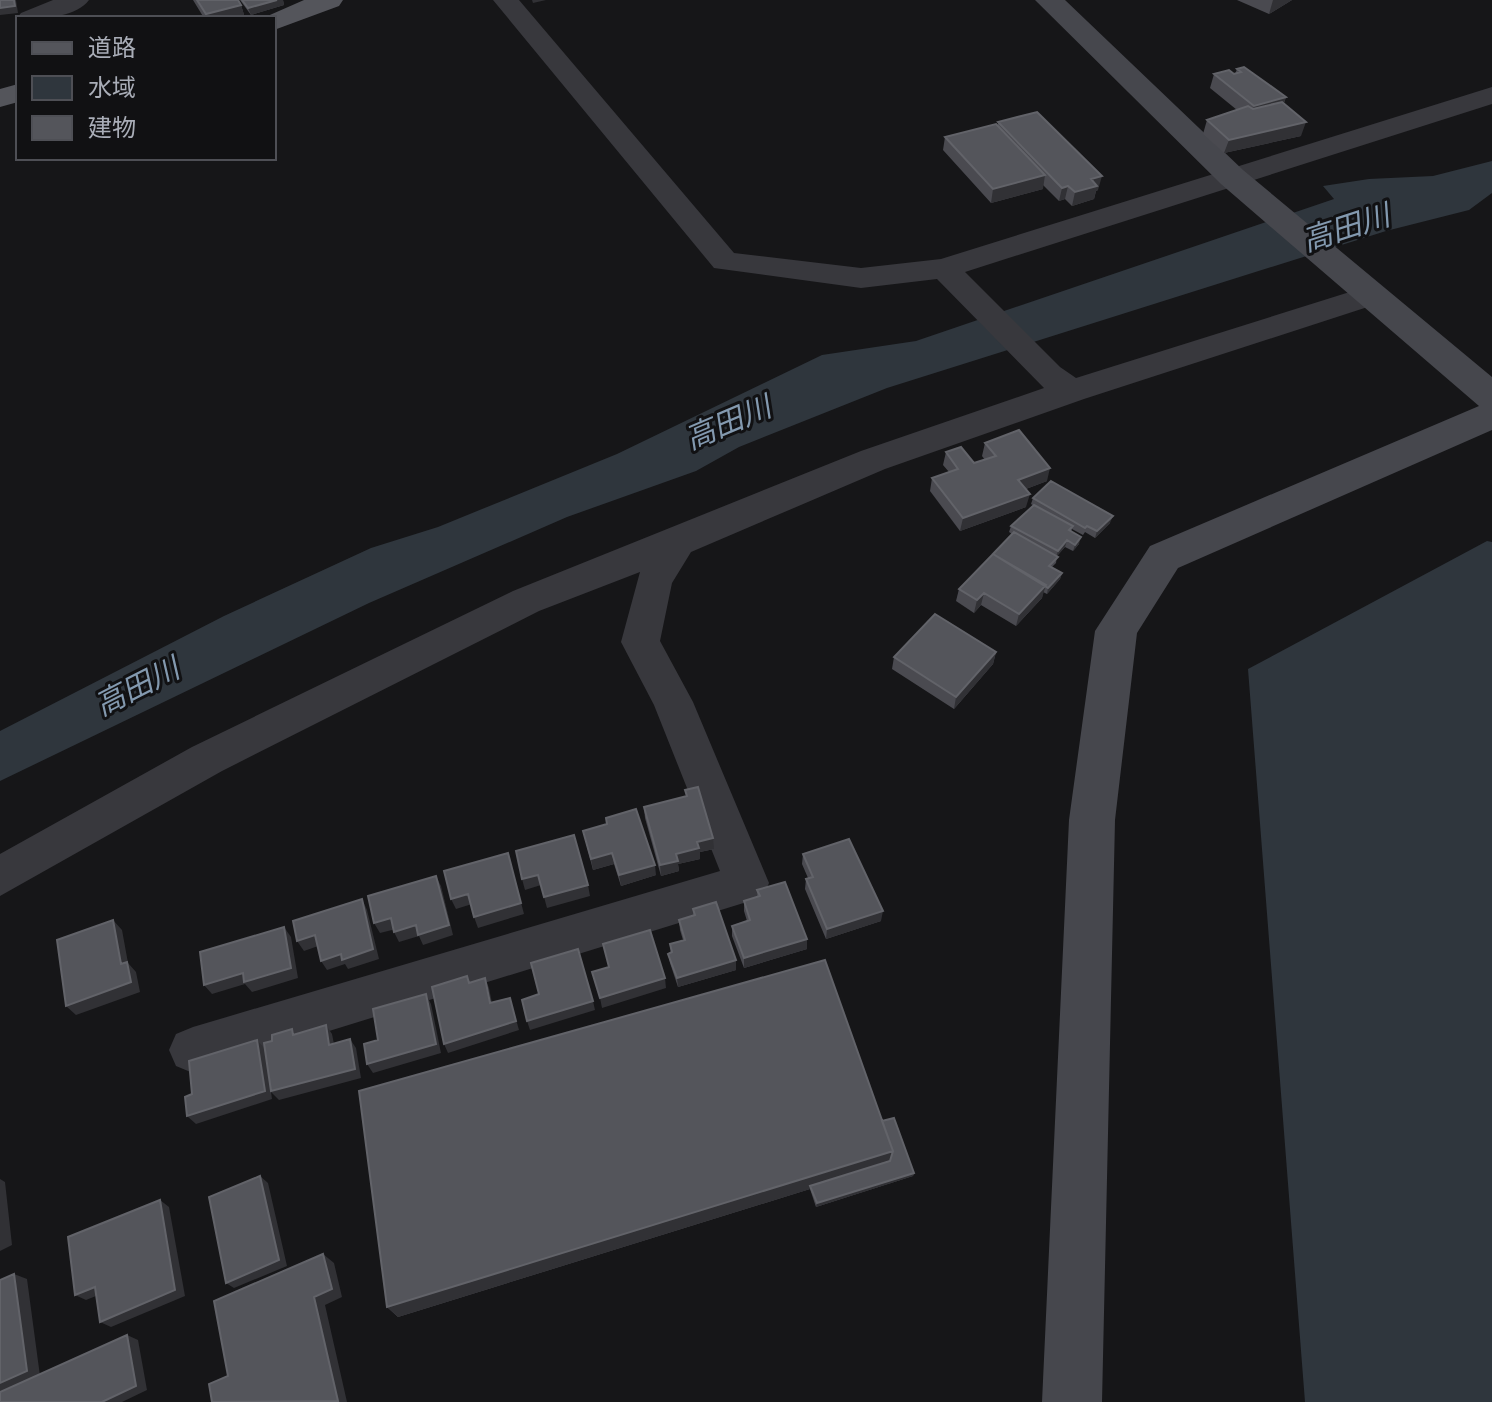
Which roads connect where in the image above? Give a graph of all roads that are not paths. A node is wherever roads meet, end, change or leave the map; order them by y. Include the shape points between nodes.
1 (76, 0) edge
2 (329, 0) edge
3 (506, 0) edge
4 (1049, 0) edge
5 (35, 16) edge
6 (276, 21) edge
7 (1492, 95) edge
8 (1238, 183) junction
9 (952, 276) junction
10 (1361, 287) junction
11 (1060, 383) junction
12 (1492, 397) edge
13 (1492, 415) edge
14 (678, 542) junction
15 (0, 876) edge
16 (193, 1050) dead end
17 (1072, 1402) edge

1 - 5 street
2 - 6 main road
3 - 9 street via 725,261 861,278
4 - 8 street
7 - 8 street
8 - 9 street via 1099,222
8 - 10 street
9 - 11 street
10 - 11 street
10 - 12 street
11 - 14 street
13 - 17 street via 1164,557 1116,631 1092,820
14 - 15 street via 526,601 207,759
14 - 16 street via 654,581 640,642 673,702 747,883

